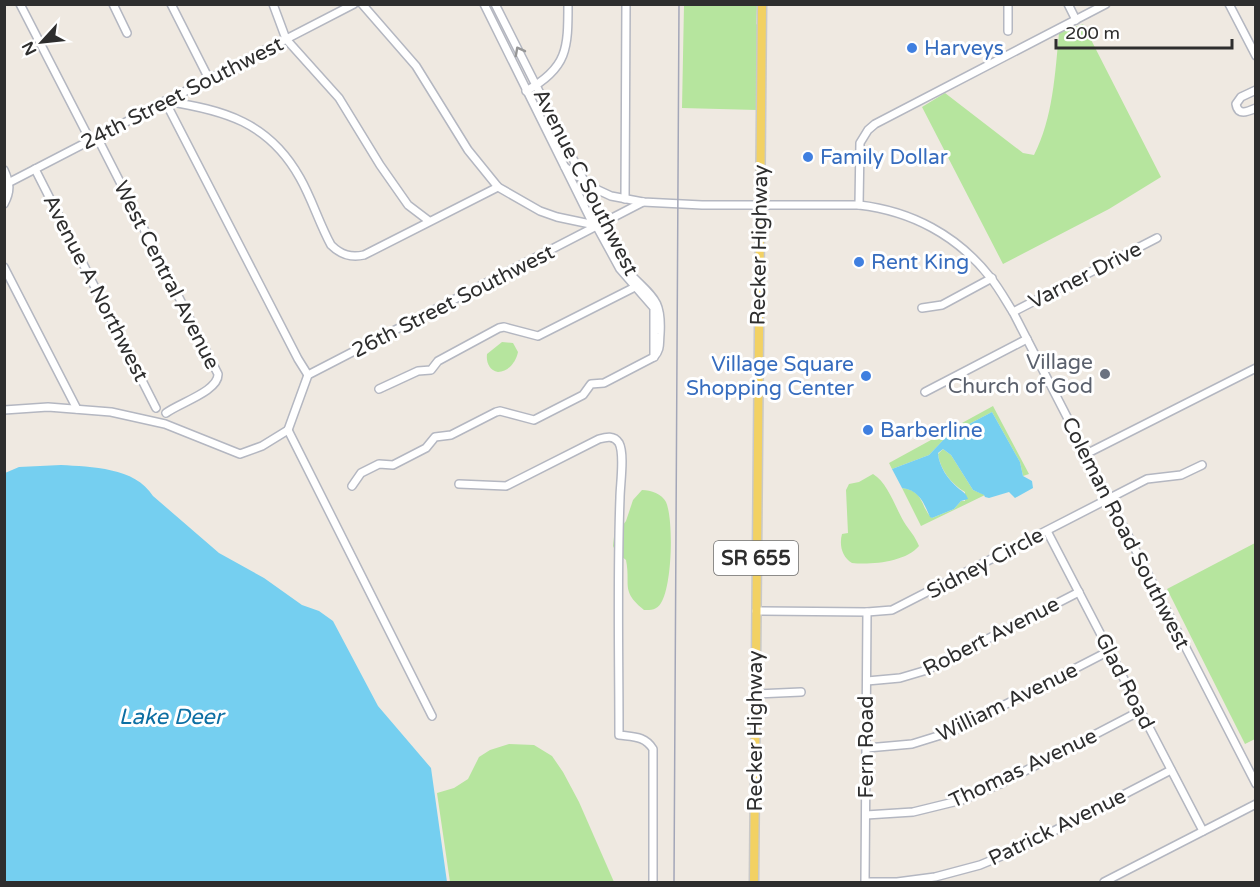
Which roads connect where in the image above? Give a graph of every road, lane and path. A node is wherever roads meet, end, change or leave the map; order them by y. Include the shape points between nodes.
1 (20, 4) edge
2 (113, 4) edge
3 (171, 4) edge
4 (273, 4) edge
5 (354, 4) edge
6 (362, 4) edge
7 (484, 4) edge
8 (495, 4) edge
9 (568, 4) edge
10 (626, 4) edge
11 (762, 4) edge
12 (1008, 4) edge
13 (1068, 4) edge
14 (1106, 4) edge
15 (1229, 4) edge
16 (342, 7) edge
17 (1076, 20) junction
18 (1008, 31) dead end
19 (127, 33) dead end
20 (286, 39) junction
21 (1256, 56) edge
22 (209, 79) junction
23 (536, 85) junction
24 (186, 90) junction
25 (1256, 90) edge
26 (526, 91) junction
27 (165, 101) junction
28 (188, 105) junction
29 (1256, 108) edge
30 (97, 137) junction
31 (90, 140) junction
32 (565, 167) junction
33 (35, 169) junction
34 (4, 170) edge
35 (583, 179) junction
36 (10, 182) junction
37 (498, 187) junction
38 (624, 199) junction
39 (643, 202) junction
40 (4, 204) edge
41 (759, 204) junction
42 (859, 205) junction
43 (429, 221) junction
44 (600, 223) junction
45 (1157, 238) dead end
46 (4, 267) edge
47 (992, 278) junction
48 (637, 286) junction
49 (922, 308) dead end
50 (1013, 312) junction
51 (1027, 339) junction
52 (1256, 368) edge
53 (308, 375) junction
54 (379, 389) dead end
55 (924, 392) dead end
56 (156, 408) junction
57 (77, 409) junction
58 (4, 410) edge
59 (166, 412) junction
60 (151, 420) junction
61 (165, 424) junction
62 (288, 430) junction
63 (1086, 454) junction
64 (1202, 465) dead end
65 (459, 484) dead end
66 (352, 486) dead end
67 (1109, 500) junction
68 (1047, 531) junction
69 (1079, 592) junction
70 (756, 611) junction
71 (867, 612) junction
72 (1109, 651) junction
73 (867, 681) junction
74 (801, 692) dead end
75 (756, 694) junction
76 (1140, 711) junction
77 (432, 716) dead end
78 (867, 748) junction
79 (1171, 770) junction
80 (1256, 784) edge
81 (1256, 804) edge
82 (866, 815) junction
83 (1203, 831) junction
84 (653, 882) edge
85 (754, 882) edge
86 (867, 882) edge
87 (1104, 882) edge

1 - 31 street
2 - 19 street
3 - 22 street
4 - 20 street
5 - 16 street, 24th Street Southwest
6 - 37 street via 416,66 468,150
7 - 26 street, Avenue C Southwest
23 -> 8 street, Avenue C Southwest
9 - 23 street via 564,56 555,70
10 - 38 street
11 - 41 main road, Recker Highway / SR 655
12 - 18 street
13 - 17 street
14 - 17 street
15 - 21 street
16 - 20 street, 24th Street Southwest
17 - 42 street via 875,124 860,143
20 - 22 street, 24th Street Southwest
20 - 43 street via 339,98 408,205
22 - 24 street, 24th Street Southwest
23 - 26 street
23 - 35 street, Avenue C Southwest
24 - 27 street, 24th Street Southwest
24 - 28 street
25 - 29 street via 1236,104 1242,112
26 - 32 street, Avenue C Southwest
27 - 28 street
27 - 30 street, 24th Street Southwest
27 - 53 street
28 - 43 street via 239,119 277,145 301,179 327,237 336,249 350,256 364,255
30 - 31 street, 24th Street Southwest
30 - 59 street, West Central Avenue via 218,374 213,387
31 - 33 street, 24th Street Southwest
32 - 35 street, Coleman Road Southwest
32 - 44 street, Avenue C Southwest via 590,218
33 - 36 street, 24th Street Southwest
33 - 56 street, Avenue A Northwest
34 - 36 street
35 - 38 street, Coleman Road Southwest via 598,190
35 - 44 street, Avenue C Southwest
36 - 40 street
37 - 43 street
37 - 44 street via 540,211
38 - 39 street, Coleman Road Southwest
39 - 41 street, Coleman Road Southwest
39 - 44 street, 26th Street Southwest
41 - 42 street, Coleman Road Southwest
41 - 70 main road, Recker Highway / SR 655
42 - 47 street, Coleman Road Southwest via 894,210 922,222 962,248
44 - 48 street, Avenue C Southwest via 621,269
44 - 53 street, 26th Street Southwest
45 - 50 street, Varner Drive
46 - 57 street
47 - 49 street via 942,305
47 - 50 street, Coleman Road Southwest
48 - 54 street via 538,336 499,328 438,361 431,370 418,371
48 - 66 street, Avenue C Southwest via 654,308 654,357 603,383 591,384 583,395 534,420 500,411 451,435 435,437 426,448 393,465 379,464 361,473
50 - 51 street, Coleman Road Southwest
51 - 55 street
51 - 63 street, Coleman Road Southwest
52 - 63 street
53 - 62 street
56 - 59 street
56 - 60 street
57 - 58 street
57 - 60 street
59 - 61 street
60 - 61 street
61 - 62 street via 240,454 262,447
62 - 77 street
63 - 67 street, Coleman Road Southwest
64 - 67 street, Sidney Circle via 1181,475 1151,477
65 - 84 street via 506,486 607,436 619,444 620,735 641,737 653,749
67 - 68 street, Sidney Circle
67 - 80 street, Coleman Road Southwest
68 - 69 street, Glad Road
68 - 71 street, Sidney Circle via 900,607
69 - 72 street, Glad Road
69 - 73 street, Robert Avenue via 927,670
70 - 71 street, Sidney Circle
70 - 75 main road, Recker Highway / SR 655
71 - 73 street, Fern Road
72 - 76 street, Glad Road
72 - 78 street, William Avenue via 945,735 894,747
73 - 78 street, Fern Road
74 - 75 street
75 - 85 main road, Recker Highway / SR 655
76 - 79 street, Glad Road
76 - 82 street, Thomas Avenue via 962,800 913,812
78 - 82 street, Fern Road
79 - 83 street, Glad Road
79 - 86 street, Patrick Avenue via 1023,847 980,865 935,877
81 - 83 street
82 - 86 street, Fern Road
83 - 87 street

